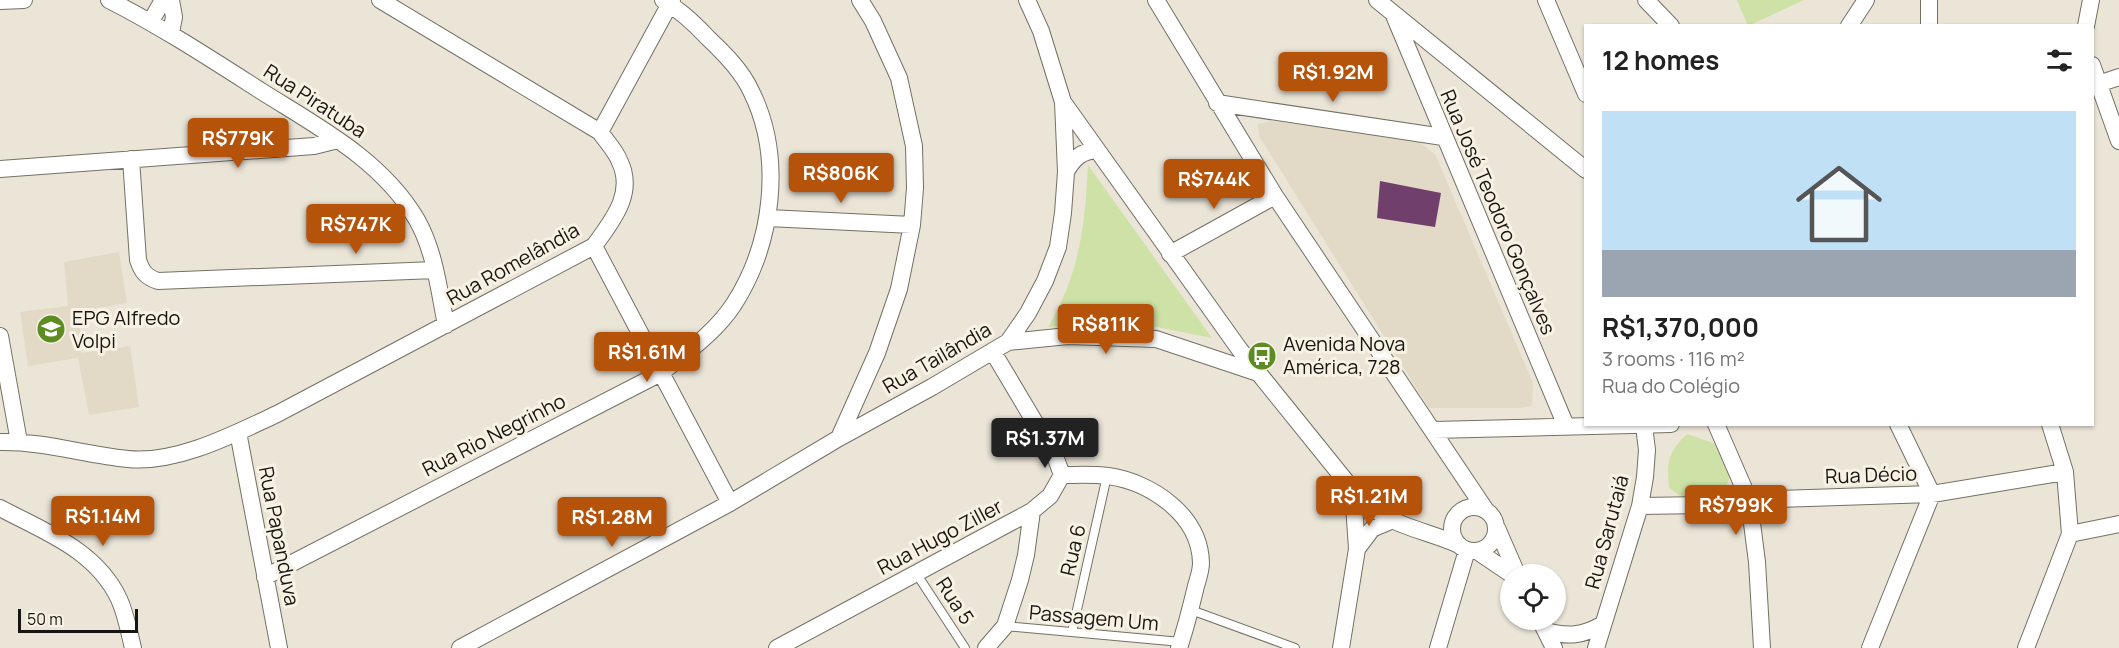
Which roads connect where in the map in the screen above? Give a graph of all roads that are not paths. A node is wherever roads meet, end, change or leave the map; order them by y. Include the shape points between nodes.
1 (24, 0) edge
2 (109, 0) edge
3 (163, 0) edge
4 (171, 0) edge
5 (380, 0) edge
6 (860, 0) edge
7 (1027, 0) edge
8 (1156, 0) edge
9 (1377, 0) edge
10 (1546, 0) edge
11 (1646, 0) edge
12 (1866, 0) edge
13 (1929, 0) edge
14 (2091, 0) edge
15 (669, 1) edge
16 (0, 2) edge
17 (1393, 13) junction
18 (151, 21) junction
19 (1669, 24) edge
20 (1850, 24) edge
21 (1929, 24) edge
22 (2086, 24) edge
23 (171, 33) junction
24 (2094, 71) edge
25 (2119, 77) edge
26 (2098, 84) junction
27 (1584, 89) edge
28 (1063, 102) junction
29 (1217, 103) junction
30 (600, 132) junction
31 (1443, 137) junction
32 (338, 141) junction
33 (2119, 141) edge
34 (1097, 150) junction
35 (131, 159) junction
36 (1584, 168) edge
37 (0, 169) edge
38 (1066, 172) junction
39 (1275, 196) junction
40 (768, 218) junction
41 (912, 225) junction
42 (594, 246) junction
43 (1170, 254) junction
44 (435, 270) junction
45 (446, 325) junction
46 (0, 336) edge
47 (1008, 342) junction
48 (1240, 350) junction
49 (993, 352) junction
50 (1205, 355) junction
51 (661, 373) junction
52 (1258, 373) junction
53 (862, 387) junction
54 (879, 416) junction
55 (1566, 426) junction
56 (1644, 426) edge
57 (1717, 426) edge
58 (1899, 426) edge
59 (2051, 426) edge
60 (1433, 430) junction
61 (238, 432) junction
62 (840, 438) junction
63 (0, 442) edge
64 (20, 442) junction
65 (1452, 458) junction
66 (2065, 472) junction
67 (1062, 475) junction
68 (1107, 476) junction
69 (1353, 490) junction
70 (1932, 494) junction
71 (1749, 500) junction
72 (730, 503) junction
73 (1640, 506) junction
74 (0, 508) edge
75 (1485, 509) junction
76 (1032, 511) junction
77 (1457, 514) junction
78 (1393, 520) junction
79 (2119, 524) edge
80 (1409, 525) junction
81 (1497, 528) junction
82 (2070, 534) junction
83 (1357, 549) junction
84 (1468, 549) junction
85 (1513, 564) edge
86 (1500, 568) edge
87 (916, 573) junction
88 (265, 577) junction
89 (1191, 610) junction
90 (1603, 624) junction
91 (1005, 626) junction
92 (1545, 630) edge
93 (1558, 630) edge
94 (1072, 632) junction
95 (804, 642) edge
96 (1180, 645) edge
97 (133, 648) edge
98 (279, 648) edge
99 (460, 648) edge
100 (777, 648) edge
101 (965, 648) edge
102 (986, 648) edge
103 (1295, 648) edge
104 (1341, 648) edge
105 (1438, 648) edge
106 (1554, 648) edge
107 (1596, 648) edge
108 (1762, 648) edge
109 (1870, 648) edge
110 (2026, 648) edge

1 - 16 street
2 - 18 street, Rua Piratuba
3 - 18 street
4 - 23 street
5 - 30 street, Rua Romelândia
6 - 41 street via 899,78 914,146
7 - 28 street
8 - 29 street
9 - 17 street
10 - 27 street
11 - 19 street
12 - 20 street
13 - 21 street
14 - 22 street
15 - 30 street
15 - 40 street, Rua Rio Negrinho via 725,55 751,89 763,120 770,160
17 - 31 street, Rua José Teodoro Gonçalves
17 - 36 street
18 - 23 street, Rua Piratuba
23 - 32 street, Rua Piratuba
24 - 26 street
25 - 26 street
26 - 33 street
28 - 34 street
28 - 38 street, Rua Tailândia
29 - 31 street
29 - 39 street
30 - 42 street, Rua Romelândia via 620,160 624,191 622,204
31 - 55 street, Rua José Teodoro Gonçalves
32 - 35 street
32 - 44 street, Rua Piratuba via 367,161 400,195 418,222
34 - 38 street via 1079,155
34 - 43 street
35 - 37 street
35 - 44 street via 138,260 146,275 158,281
38 - 47 street, Rua Tailândia via 1058,247 1028,313
39 - 43 street
39 - 60 street
40 - 41 street
40 - 51 street, Rua Rio Negrinho via 750,274 733,306 706,338
41 - 53 street via 899,288
42 - 45 street, Rua Romelândia
42 - 51 street
43 - 48 street
44 - 45 street, Rua Piratuba
45 - 61 street, Rua Romelândia
46 - 64 street
47 - 49 street, Rua Tailândia
47 - 50 street via 1068,336 1156,339
48 - 50 street
48 - 52 street
49 - 54 street, Rua Tailândia
49 - 67 street via 1056,456
50 - 52 street
51 - 72 street
51 - 88 street, Rua Rio Negrinho
52 - 69 street
53 - 54 street
53 - 62 street
54 - 62 street, Rua Tailândia
55 - 56 street
55 - 60 street
56 - 73 street, Rua Sarutaiá via 1646,477
57 - 71 street
58 - 70 street
59 - 66 street
60 - 65 street
61 - 64 street, Rua Romelândia via 177,455 154,459 130,459
61 - 88 street, Rua Papanduva
62 - 72 street, Rua Tailândia
63 - 64 street, Rua Romelândia
65 - 75 street
65 - 77 street via 1459,487
66 - 70 street, Rua Décio
66 - 82 street
67 - 68 street
67 - 76 street, Rua Hugo Ziller via 1050,496
68 - 89 street via 1136,483 1158,494 1177,510 1190,529 1201,565
68 - 94 lane, Rua 6
69 - 78 street
69 - 83 street
70 - 71 street, Rua Décio
70 - 109 street
71 - 73 street, Rua Décio
71 - 108 street
72 - 99 street, Rua Tailândia
73 - 90 street, Rua Sarutaiá
74 - 97 street via 90,558 120,600
75 - 77 street via 1474,506
75 - 81 street via 1494,517
76 - 87 street, Rua Hugo Ziller
76 - 91 street via 1026,555
77 - 80 street via 1433,523
77 - 84 street via 1452,532
78 - 80 street
78 - 83 street via 1372,529
79 - 82 street
80 - 84 street
81 - 84 street via 1489,546
81 - 85 street
82 - 110 street
83 - 104 street
84 - 86 street
84 - 105 street
87 - 95 street, Rua Hugo Ziller
87 - 101 lane, Rua 5
88 - 98 street, Rua Papanduva
89 - 96 street
89 - 103 lane
90 - 93 street via 1575,636
90 - 107 street, Rua Sarutaiá
91 - 94 lane, Passagem Um
91 - 102 street
92 - 106 street
94 - 96 lane, Passagem Um
95 - 100 street, Rua Hugo Ziller

